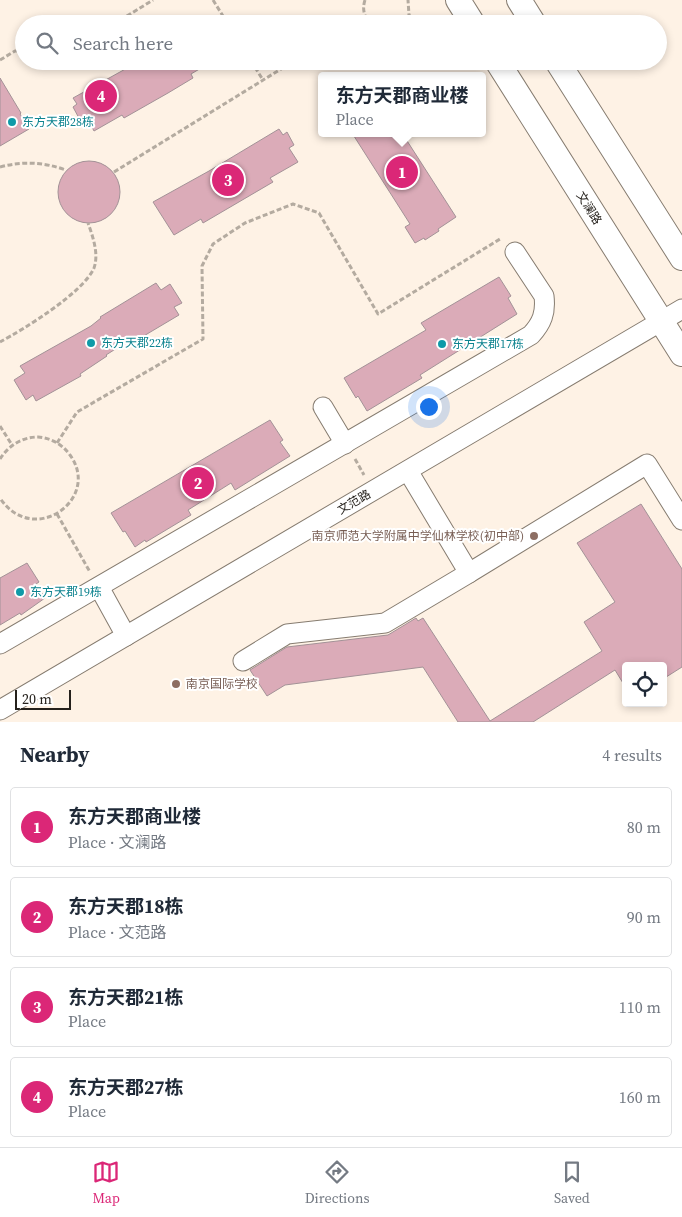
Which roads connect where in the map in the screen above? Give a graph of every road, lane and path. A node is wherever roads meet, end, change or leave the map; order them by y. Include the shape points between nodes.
1 (153, 0) edge
2 (213, 0) edge
3 (365, 0) edge
4 (408, 0) edge
5 (458, 0) edge
6 (519, 0) edge
7 (409, 14) edge
8 (129, 15) edge
9 (222, 15) edge
10 (364, 15) edge
11 (467, 15) edge
12 (528, 15) edge
13 (15, 51) edge
14 (0, 60) edge
15 (257, 70) edge
16 (279, 70) edge
17 (503, 70) edge
18 (564, 70) edge
19 (263, 80) junction
20 (0, 167) edge
21 (66, 170) dead end
22 (114, 172) dead end
23 (88, 223) dead end
24 (515, 252) joint
25 (682, 258) edge
26 (682, 309) edge
27 (661, 321) junction
28 (0, 342) edge
29 (682, 354) edge
30 (323, 407) dead end
31 (0, 426) edge
32 (57, 443) junction
33 (345, 444) junction
34 (12, 445) junction
35 (0, 459) edge
36 (408, 471) junction
37 (374, 491) junction
38 (0, 498) edge
39 (57, 514) junction
40 (682, 520) edge
41 (468, 573) junction
42 (99, 587) junction
43 (126, 636) junction
44 (0, 644) edge
45 (243, 661) dead end
46 (0, 710) edge

1 - 8 path
2 - 9 path
3 - 10 path
4 - 7 path
5 - 11 main road
6 - 12 main road
13 - 14 path
15 - 19 path
16 - 19 path
17 - 27 main road, 文澜路
18 - 25 main road
19 - 22 path
20 - 21 path via 33,163
23 - 28 path via 95,245 94,267 86,281 57,305
24 - 32 path via 506,236 378,314 319,214 293,204 245,223 213,244 202,266 204,339 77,412
24 - 33 street via 544,296 544,313 537,329 524,340
26 - 27 street, 文范路
27 - 29 main road, 文澜路
27 - 36 street, 文范路
30 - 33 street
31 - 34 path
32 - 34 path via 36,437
32 - 39 path via 72,458 78,478 72,499
33 - 37 path
33 - 42 street
34 - 35 path
36 - 37 street, 文范路
36 - 41 street
37 - 43 street, 文范路
38 - 39 path via 11,511 26,518 36,520
39 - 42 path
40 - 41 street via 647,464
41 - 45 street via 385,623 287,634
42 - 43 street
42 - 44 street
43 - 46 street, 文范路

